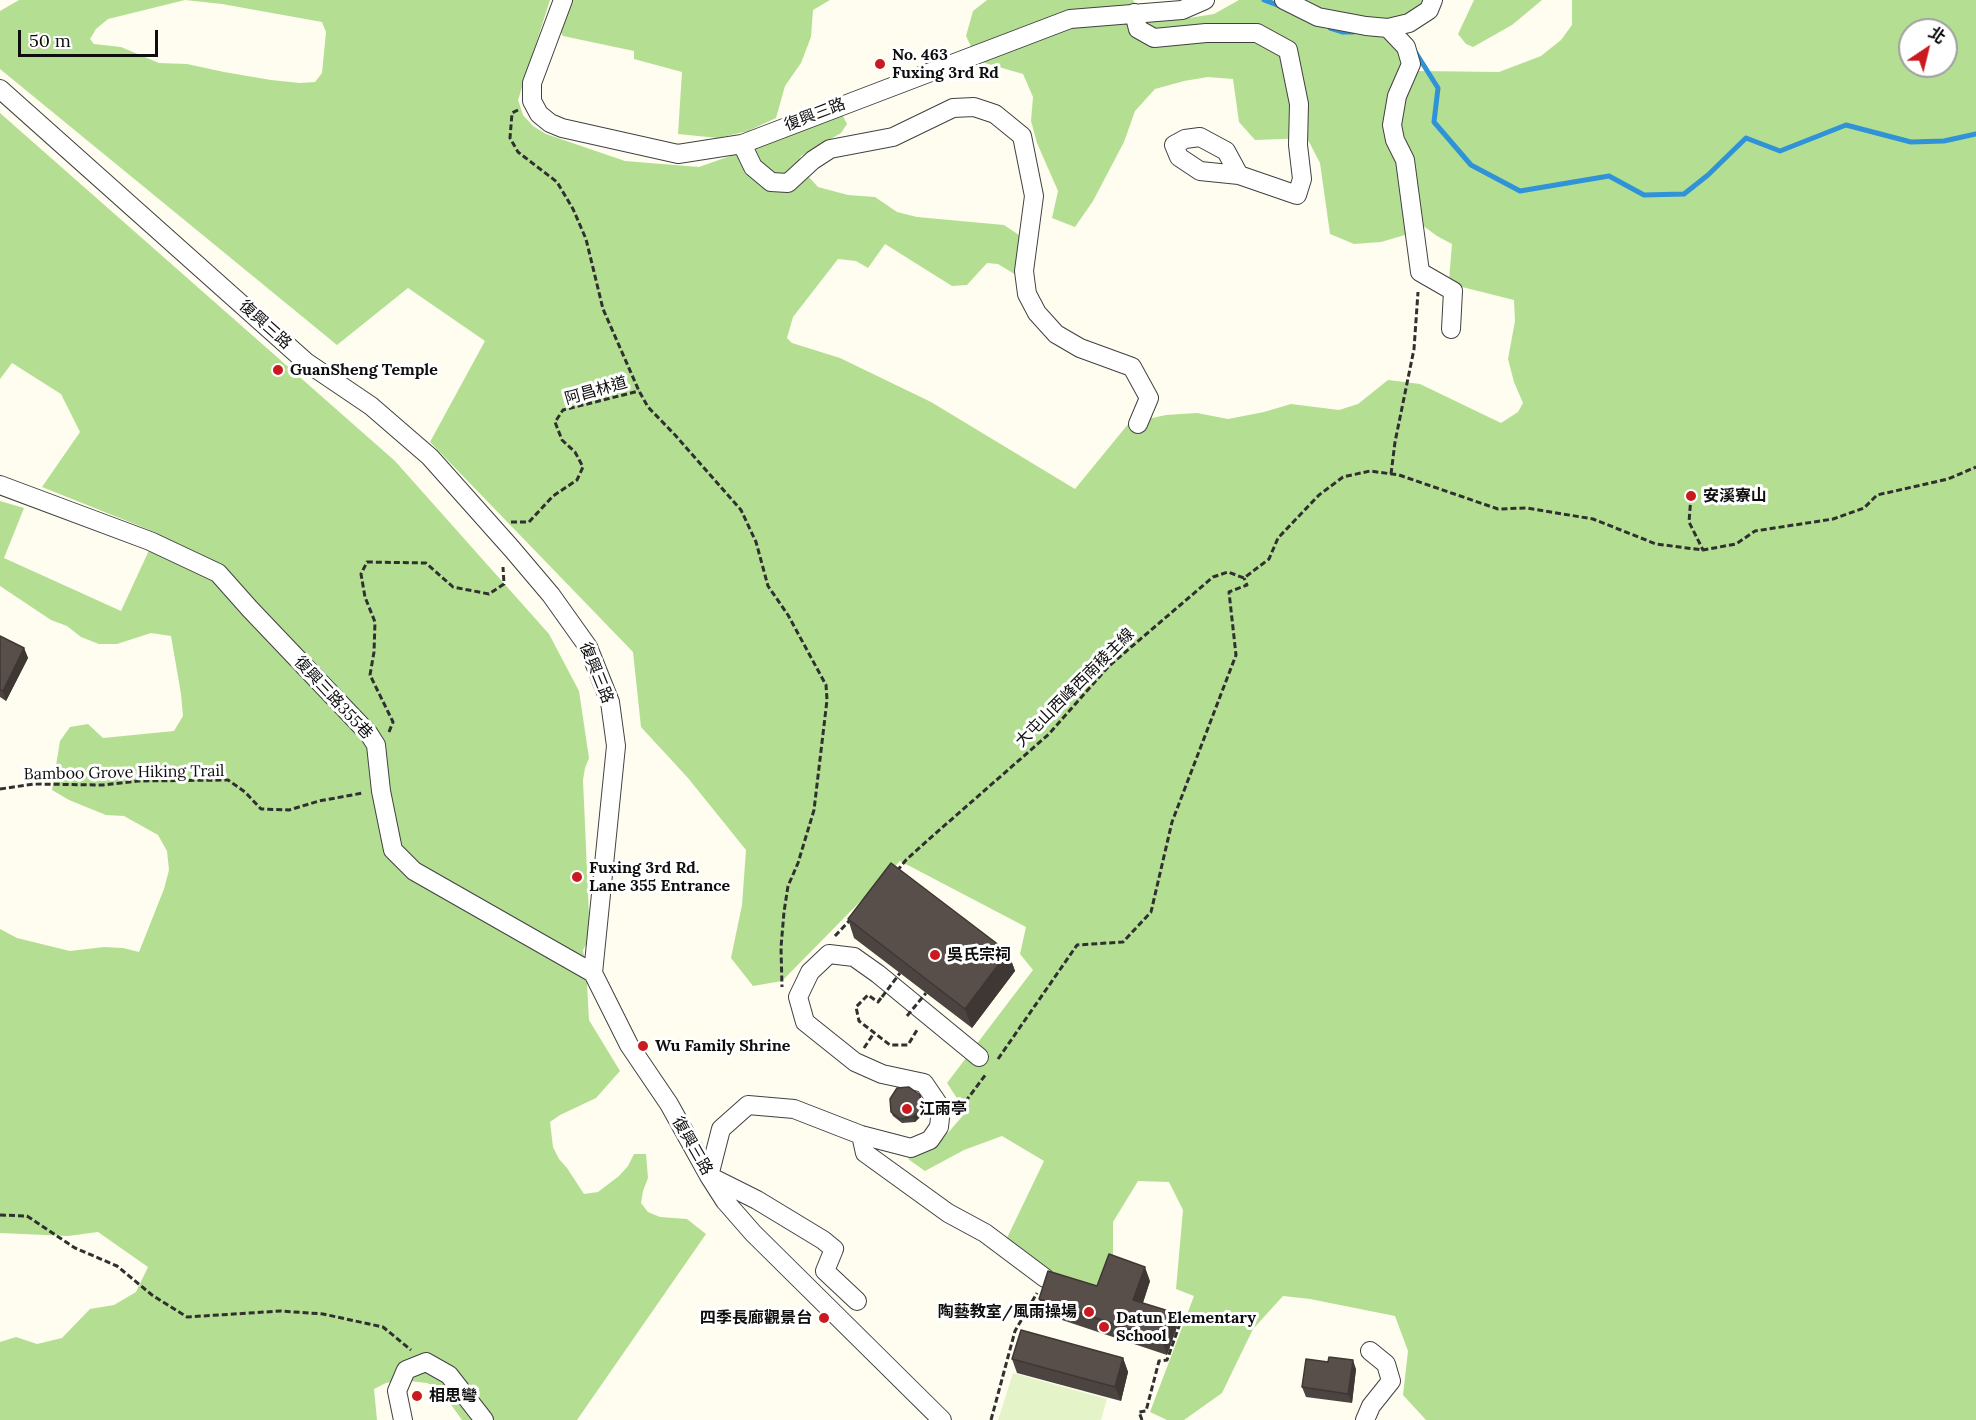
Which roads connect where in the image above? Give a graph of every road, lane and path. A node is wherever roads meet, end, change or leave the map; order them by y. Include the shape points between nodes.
1 (563, 0) edge
2 (1205, 0) edge
3 (1284, 0) edge
4 (1433, 0) edge
5 (1134, 13) junction
6 (1389, 28) junction
7 (0, 89) edge
8 (532, 101) junction
9 (742, 144) junction
10 (1239, 176) dead end
11 (1420, 272) junction
12 (1451, 330) dead end
13 (639, 391) junction
14 (1138, 424) dead end
15 (1976, 467) edge
16 (1391, 474) junction
17 (0, 485) edge
18 (1691, 496) dead end
19 (491, 526) junction
20 (512, 549) junction
21 (1703, 550) junction
22 (1244, 578) junction
23 (376, 745) junction
24 (0, 789) edge
25 (381, 791) junction
26 (892, 878) edge
27 (858, 913) edge
28 (829, 954) junction
29 (593, 973) junction
30 (900, 973) edge
31 (783, 992) dead end
32 (926, 993) edge
33 (907, 1016) dead end
34 (910, 1026) dead end
35 (987, 1064) junction
36 (939, 1127) junction
37 (861, 1135) junction
38 (709, 1176) junction
39 (0, 1215) edge
40 (1045, 1278) joint
41 (857, 1301) dead end
42 (1183, 1315) dead end
43 (1370, 1351) dead end
44 (426, 1362) junction
45 (403, 1420) edge
46 (484, 1420) edge
47 (942, 1420) edge
48 (991, 1420) edge
49 (1142, 1420) edge
50 (1365, 1420) edge

1 - 8 street via 532,82
2 - 5 street, 復興三路 via 1182,10
3 - 6 street via 1318,17
4 - 6 street via 1429,10 1409,23
5 - 9 street, 復興三路 via 1070,19
5 - 10 street via 1138,29 1154,38 1257,33 1288,50 1299,104 1302,179 1297,195
6 - 11 street via 1404,45 1412,64 1396,96 1392,125 1405,160
7 - 19 street, 復興三路 via 306,362 371,406 430,457
8 - 9 street, 復興三路 via 539,114 562,128 678,154
8 - 13 path via 512,113 510,138 518,152 557,182 573,208 586,239 603,309
9 - 14 street via 753,167 771,182 788,183 830,149 893,137 953,108 974,107 995,114 1022,136 1034,196 1023,271 1027,294 1037,313 1056,334 1080,348 1132,367 1149,398
11 - 12 street via 1453,291
11 - 16 path via 1414,349
13 - 19 path, 阿昌林道 via 563,410 555,422 562,440 583,467 577,480 553,496 529,522 500,521
13 - 31 path via 648,407 741,510 756,542 768,586 826,685 814,810 788,886 784,912
15 - 21 path via 1948,479 1877,495 1863,508 1833,519 1755,531 1736,544
16 - 21 path via 1498,509 1527,508 1593,519 1656,544
16 - 22 path via 1370,471 1343,477 1319,495 1278,538 1269,560
17 - 23 street, 復興三路355巷 via 150,541 219,573
18 - 21 path via 1689,522
19 - 20 street, 復興三路
20 - 23 path via 502,557 504,584 489,594 453,586 426,563 367,562 361,574 375,622 370,675 393,722 385,741
20 - 29 street, 復興三路 via 588,647 610,702 616,746
22 - 26 path, 大屯山西峰西南稜主線 via 1228,572 1213,577 1109,666 1049,734 906,860
22 - 35 path via 1247,585 1229,592 1236,655 1172,822 1150,912 1123,942 1077,945
23 - 25 street, 復興三路355巷
24 - 25 path, Bamboo Grove Hiking Trail via 34,784 228,780 261,809 289,810
25 - 29 street, 復興三路355巷 via 393,850 414,871
27 - 28 path via 825,945
28 - 35 street via 854,957
28 - 36 street via 810,972 798,997 805,1022 855,1062 882,1074 924,1083 941,1108
29 - 38 street, 復興三路 via 629,1045 669,1104
30 - 34 path, bridge via 878,1002 868,995 856,1007 859,1021 890,1045 908,1045 917,1030
32 - 33 path, bridge
35 - 36 path via 948,1124
36 - 37 street via 930,1140 911,1148
37 - 38 street via 794,1109 748,1105 721,1129
37 - 40 street via 865,1153
38 - 41 street via 823,1240 834,1250 825,1270
38 - 47 street, 復興三路 via 753,1233
39 - 44 path via 27,1216 75,1248 117,1266 187,1317 281,1311 323,1314 384,1327
40 - 48 path via 1015,1331
42 - 49 path via 1167,1360 1160,1361 1146,1411 1139,1412
43 - 50 street via 1386,1364 1391,1381
44 - 45 street via 406,1370 397,1391
44 - 46 street via 449,1375

